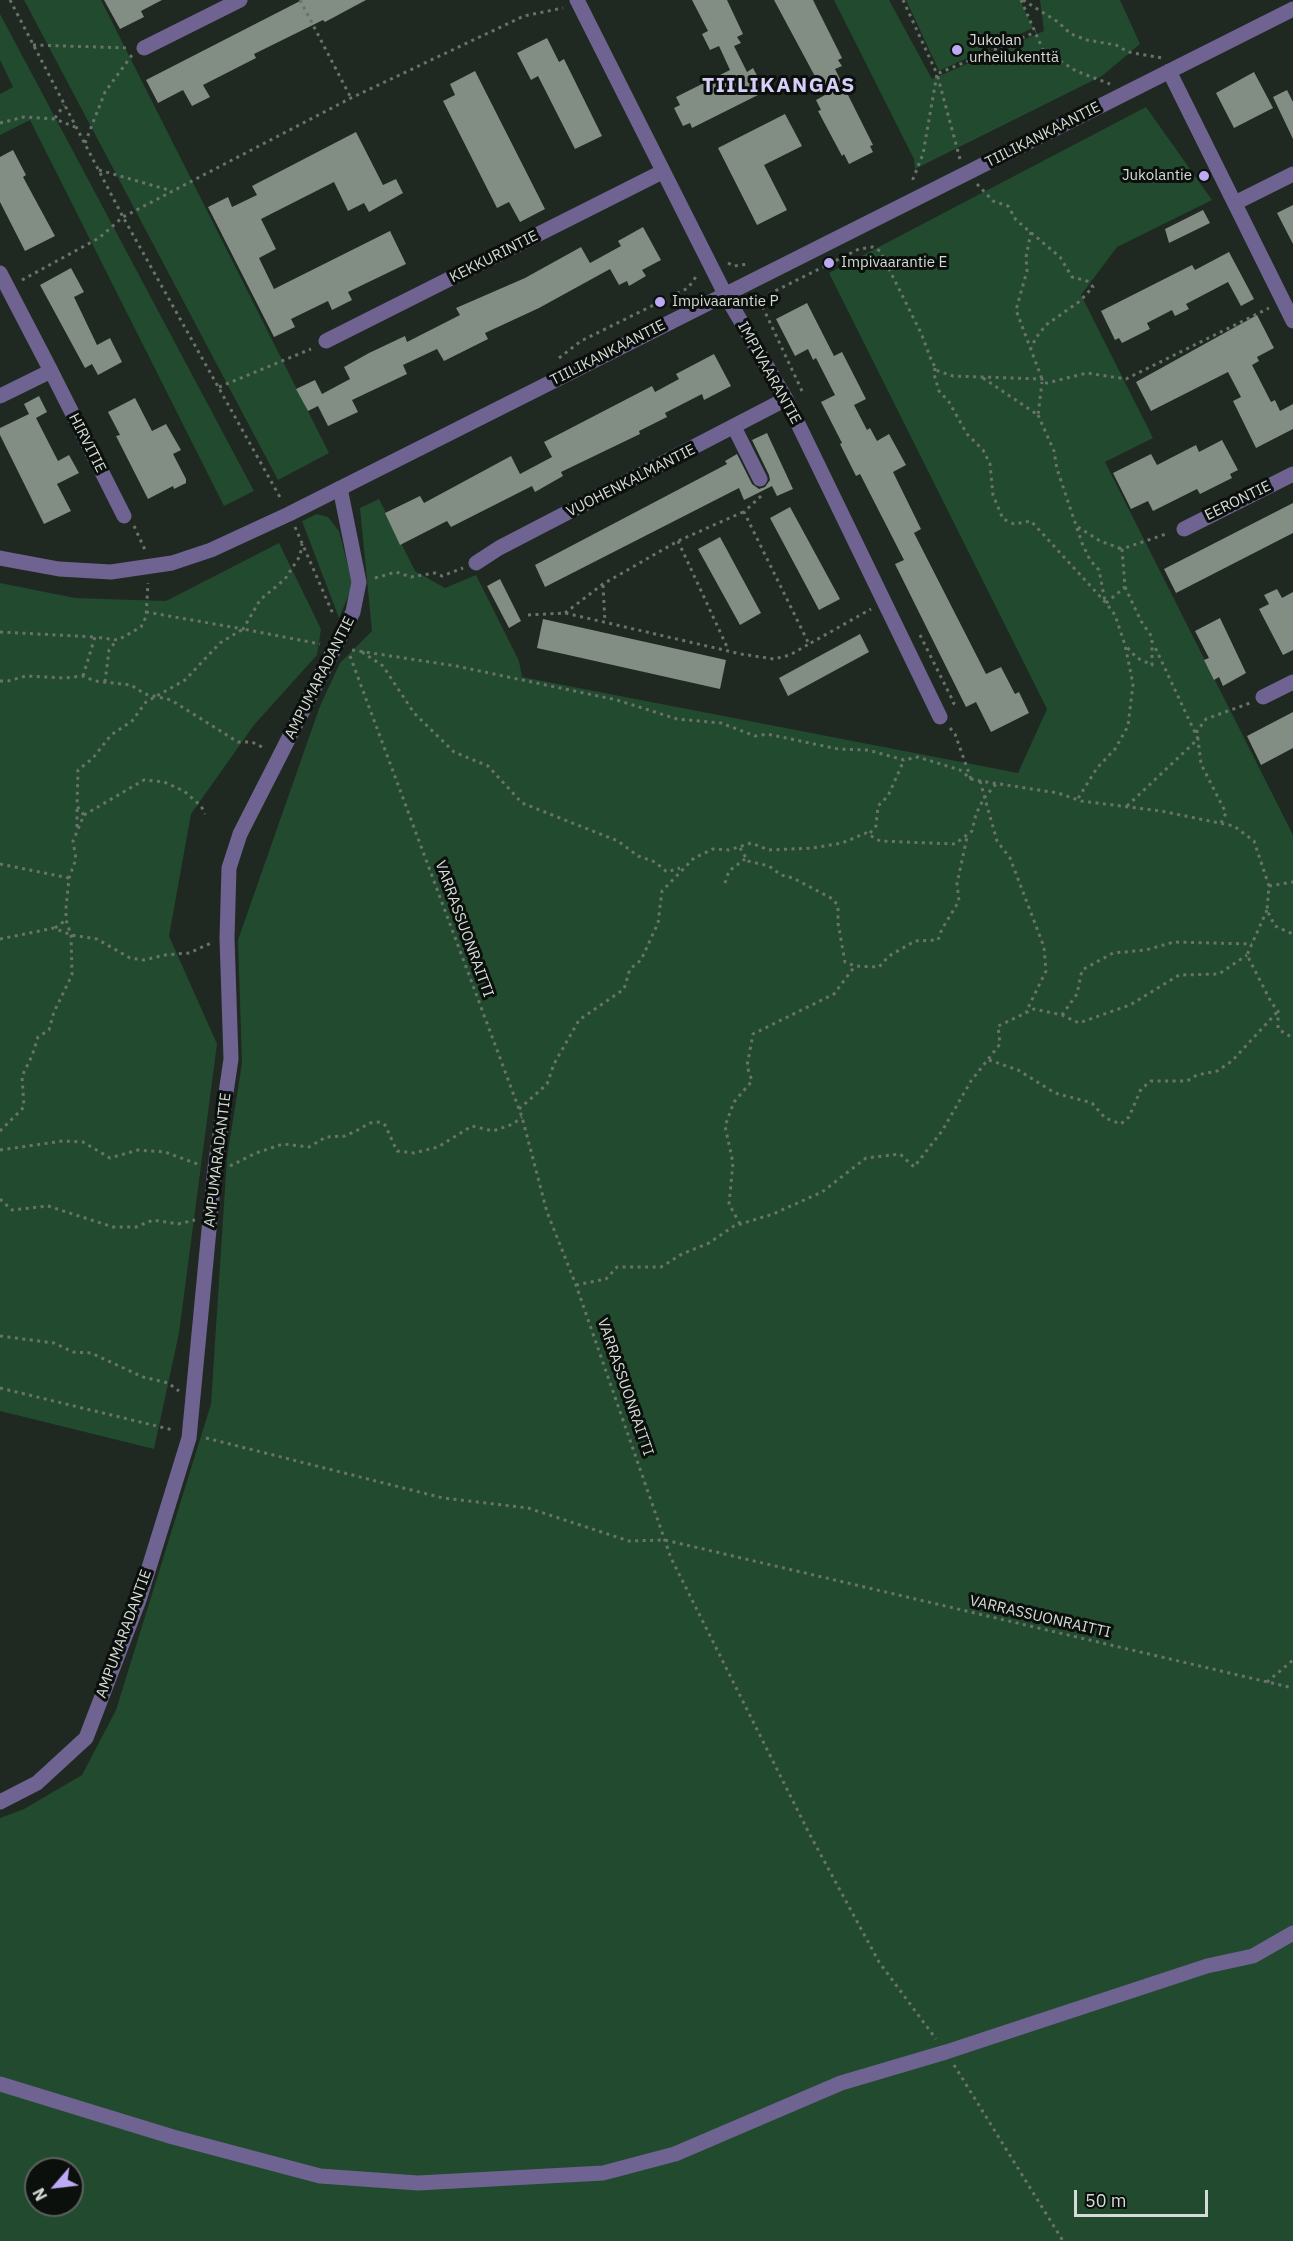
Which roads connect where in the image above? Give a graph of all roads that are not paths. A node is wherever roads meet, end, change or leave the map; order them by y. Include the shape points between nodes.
1 (240, 0) edge
2 (580, 2) edge
3 (1293, 9) edge
4 (144, 48) road end
5 (1166, 65) junction
6 (662, 172) junction
7 (1293, 174) edge
8 (1235, 203) junction
9 (0, 273) edge
10 (725, 294) junction
11 (1293, 321) edge
12 (327, 341) road end
13 (51, 370) junction
14 (0, 396) edge
15 (786, 399) junction
16 (734, 427) junction
17 (1293, 474) edge
18 (760, 479) road end
19 (340, 488) junction
20 (124, 516) road end
21 (1184, 529) road end
22 (0, 558) edge
23 (476, 563) road end
24 (1293, 682) edge
25 (1263, 697) road end
26 (940, 717) road end
27 (0, 1802) edge
28 (1293, 1933) edge
29 (0, 2084) edge

1 - 4 street
2 - 6 street, IMPIVAARANTIE
3 - 5 street, TIILIKANKAANTIE
5 - 8 street
5 - 10 street, TIILIKANKAANTIE
6 - 10 street, IMPIVAARANTIE
6 - 12 street, KEKKURINTIE
7 - 8 street
8 - 11 street
9 - 13 street, HIRVITIE
10 - 15 street, IMPIVAARANTIE
10 - 19 street, TIILIKANKAANTIE
13 - 14 street
13 - 20 street, HIRVITIE
15 - 16 street, VUOHENKALMANTIE
15 - 26 street, IMPIVAARANTIE
16 - 18 street
16 - 23 street, VUOHENKALMANTIE
17 - 21 street, EERONTIE
19 - 22 street, TIILIKANKAANTIE via 286,507 211,550 85,571
19 - 27 street, AMPUMARADANTIE via 359,582 353,612 342,645 240,834 229,867 231,1059 209,1217 190,1434 139,1600 86,1738 37,1783
24 - 25 street
28 - 29 street via 1253,1956 1207,1966 841,2083 675,2154 603,2173 418,2183 320,2176 173,2137

